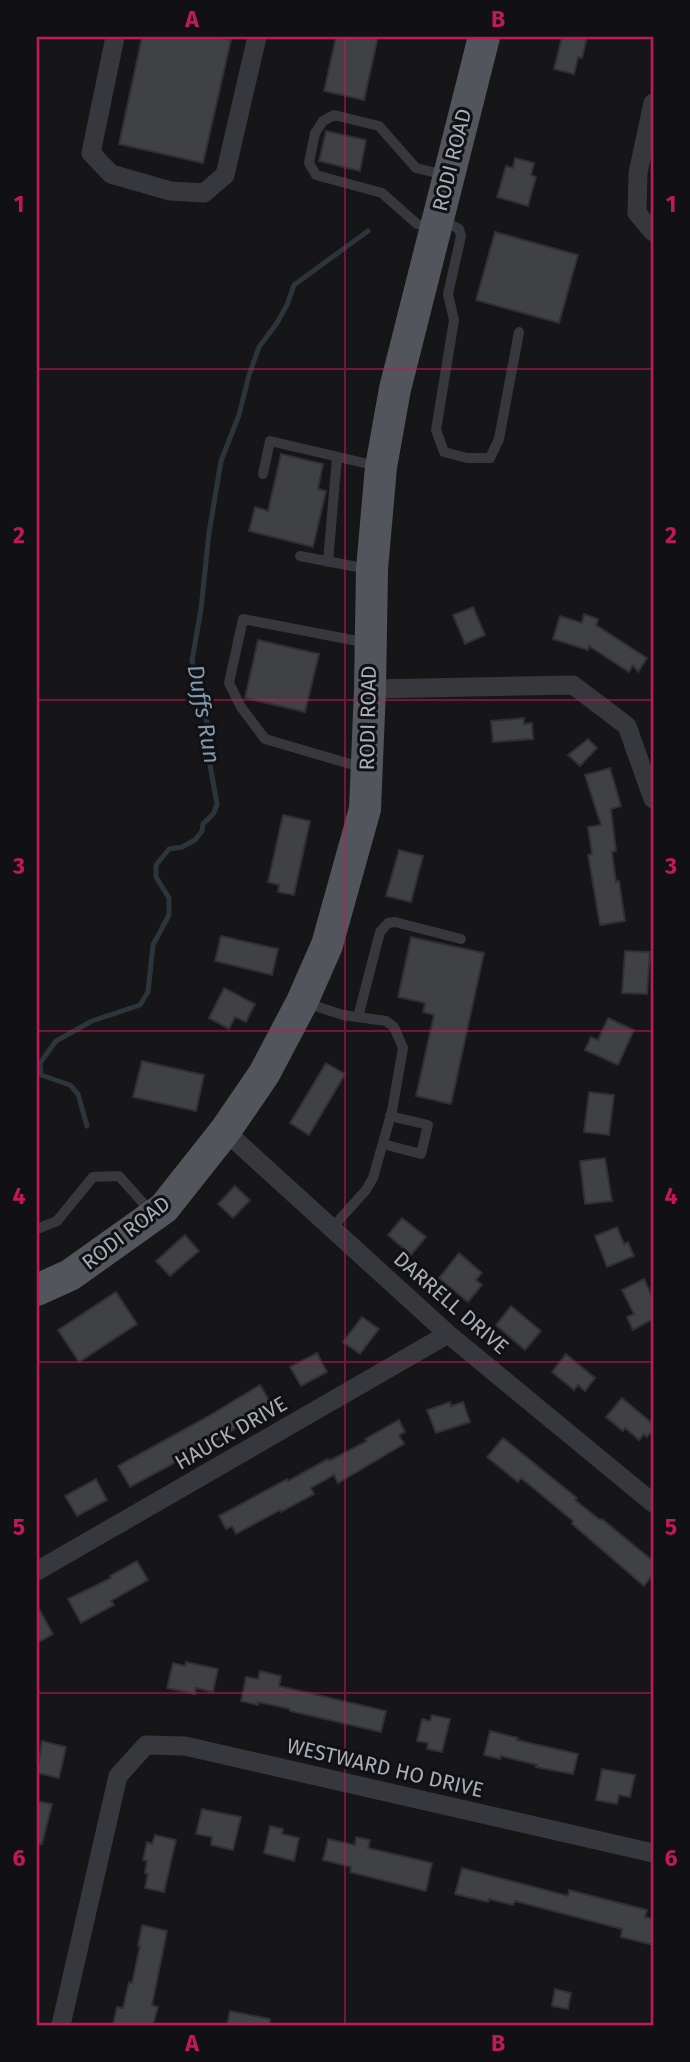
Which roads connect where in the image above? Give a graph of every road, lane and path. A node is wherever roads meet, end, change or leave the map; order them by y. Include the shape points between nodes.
1 (115, 37) edge
2 (257, 37) edge
3 (484, 37) edge
4 (653, 103) edge
5 (449, 176) junction
6 (437, 223) junction
7 (653, 232) edge
8 (519, 332) dead end
9 (337, 457) junction
10 (381, 467) junction
11 (263, 474) dead end
12 (300, 556) dead end
13 (328, 562) junction
14 (372, 569) junction
15 (370, 643) junction
16 (370, 689) junction
17 (368, 769) junction
18 (653, 799) edge
19 (461, 939) dead end
20 (302, 1002) junction
21 (358, 1017) junction
22 (390, 1116) junction
23 (225, 1130) junction
24 (383, 1144) junction
25 (154, 1215) junction
26 (332, 1228) junction
27 (37, 1229) edge
28 (37, 1290) edge
29 (448, 1334) junction
30 (653, 1503) edge
31 (37, 1571) edge
32 (653, 1853) edge
33 (61, 2025) edge

1 - 2 street via 91,153 111,174 170,191 204,192 225,175
3 - 5 main road, RODI ROAD
4 - 7 street via 638,173 637,213
5 - 6 main road, RODI ROAD
5 - 6 lane via 416,168 379,126 334,115 315,133 309,163 316,175 382,193 417,224
6 - 8 lane via 459,229 461,236 448,294 454,320 436,430 444,452 490,458 499,439
6 - 10 main road, RODI ROAD via 395,388
9 - 10 lane
9 - 11 lane via 270,441
9 - 13 lane
10 - 14 main road, RODI ROAD
12 - 13 lane
13 - 14 lane
14 - 15 main road, RODI ROAD
15 - 16 main road, RODI ROAD
15 - 17 lane via 243,619 229,683 265,739
16 - 17 main road, RODI ROAD
16 - 18 street via 573,685 626,726
17 - 20 main road, RODI ROAD via 365,809 331,933
19 - 21 lane via 388,923 380,932
20 - 21 lane
20 - 23 main road, RODI ROAD via 264,1074
21 - 22 lane via 386,1021 394,1027 403,1048
22 - 24 lane
22 - 24 lane via 428,1125 421,1154
23 - 25 main road, RODI ROAD
23 - 26 street, DARRELL DRIVE
24 - 26 lane via 366,1190
25 - 27 lane via 119,1176 93,1177 57,1221
25 - 28 main road, RODI ROAD via 70,1275
26 - 29 street, DARRELL DRIVE
29 - 30 street, DARRELL DRIVE
29 - 31 street, HAUCK DRIVE
32 - 33 street, WESTWARD HO DRIVE via 185,1746 146,1745 118,1776

